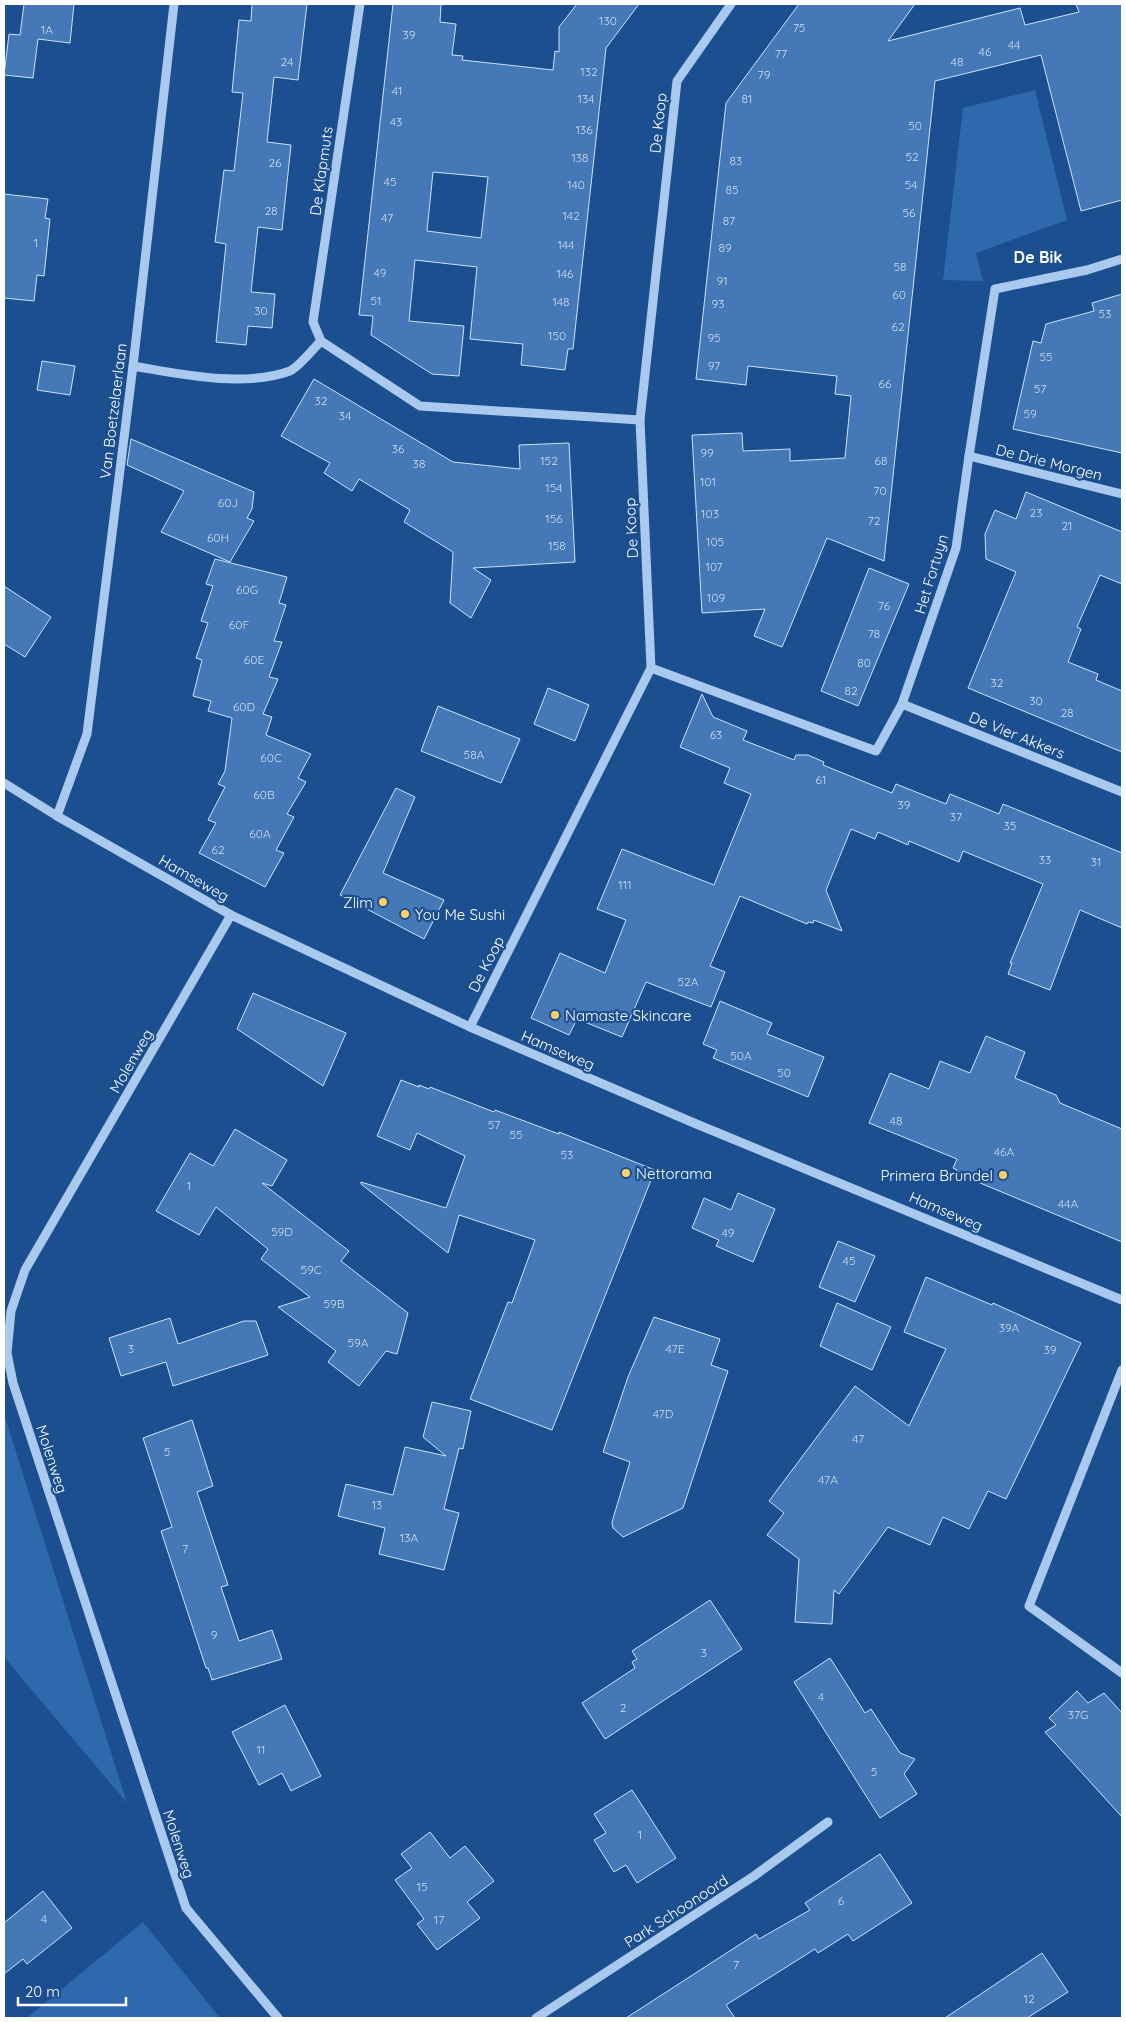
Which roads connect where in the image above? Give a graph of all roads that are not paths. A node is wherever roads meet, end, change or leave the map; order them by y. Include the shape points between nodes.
1 (174, 4) edge
2 (360, 4) edge
3 (731, 4) edge
4 (1122, 258) edge
5 (321, 342) junction
6 (133, 366) junction
7 (640, 420) junction
8 (969, 456) junction
9 (1122, 494) edge
10 (652, 668) junction
11 (902, 704) junction
12 (4, 783) edge
13 (1122, 792) edge
14 (58, 816) junction
15 (231, 915) junction
16 (470, 1027) junction
17 (1122, 1300) edge
18 (5, 1353) edge
19 (1122, 1370) edge
20 (1122, 1673) edge
21 (828, 1822) dead end
22 (278, 2018) edge
23 (536, 2018) edge

1 - 6 street, Van Boetzelaerlaan
2 - 5 street, De Klapmuts via 313,322
3 - 7 street, De Koop via 677,80
4 - 8 street, Het Fortuyn via 1087,270 995,289
5 - 6 street via 292,370 246,380
5 - 7 street via 420,406
6 - 14 street, Van Boetzelaerlaan via 87,734
7 - 10 street, De Koop
8 - 9 street, De Drie Morgen
8 - 11 street, Het Fortuyn via 956,548
10 - 11 street, Het Fortuyn via 876,751
10 - 16 street, De Koop
11 - 13 street, De Vier Akkers
12 - 14 street, Hamseweg
14 - 15 street, Hamseweg
15 - 16 street, Hamseweg
15 - 18 street, Molenweg via 25,1270 11,1310
16 - 17 street, Hamseweg
18 - 22 street, Molenweg via 12,1383 186,1908
19 - 20 street via 1029,1606
21 - 23 street, Park Schoonoord via 754,1876

